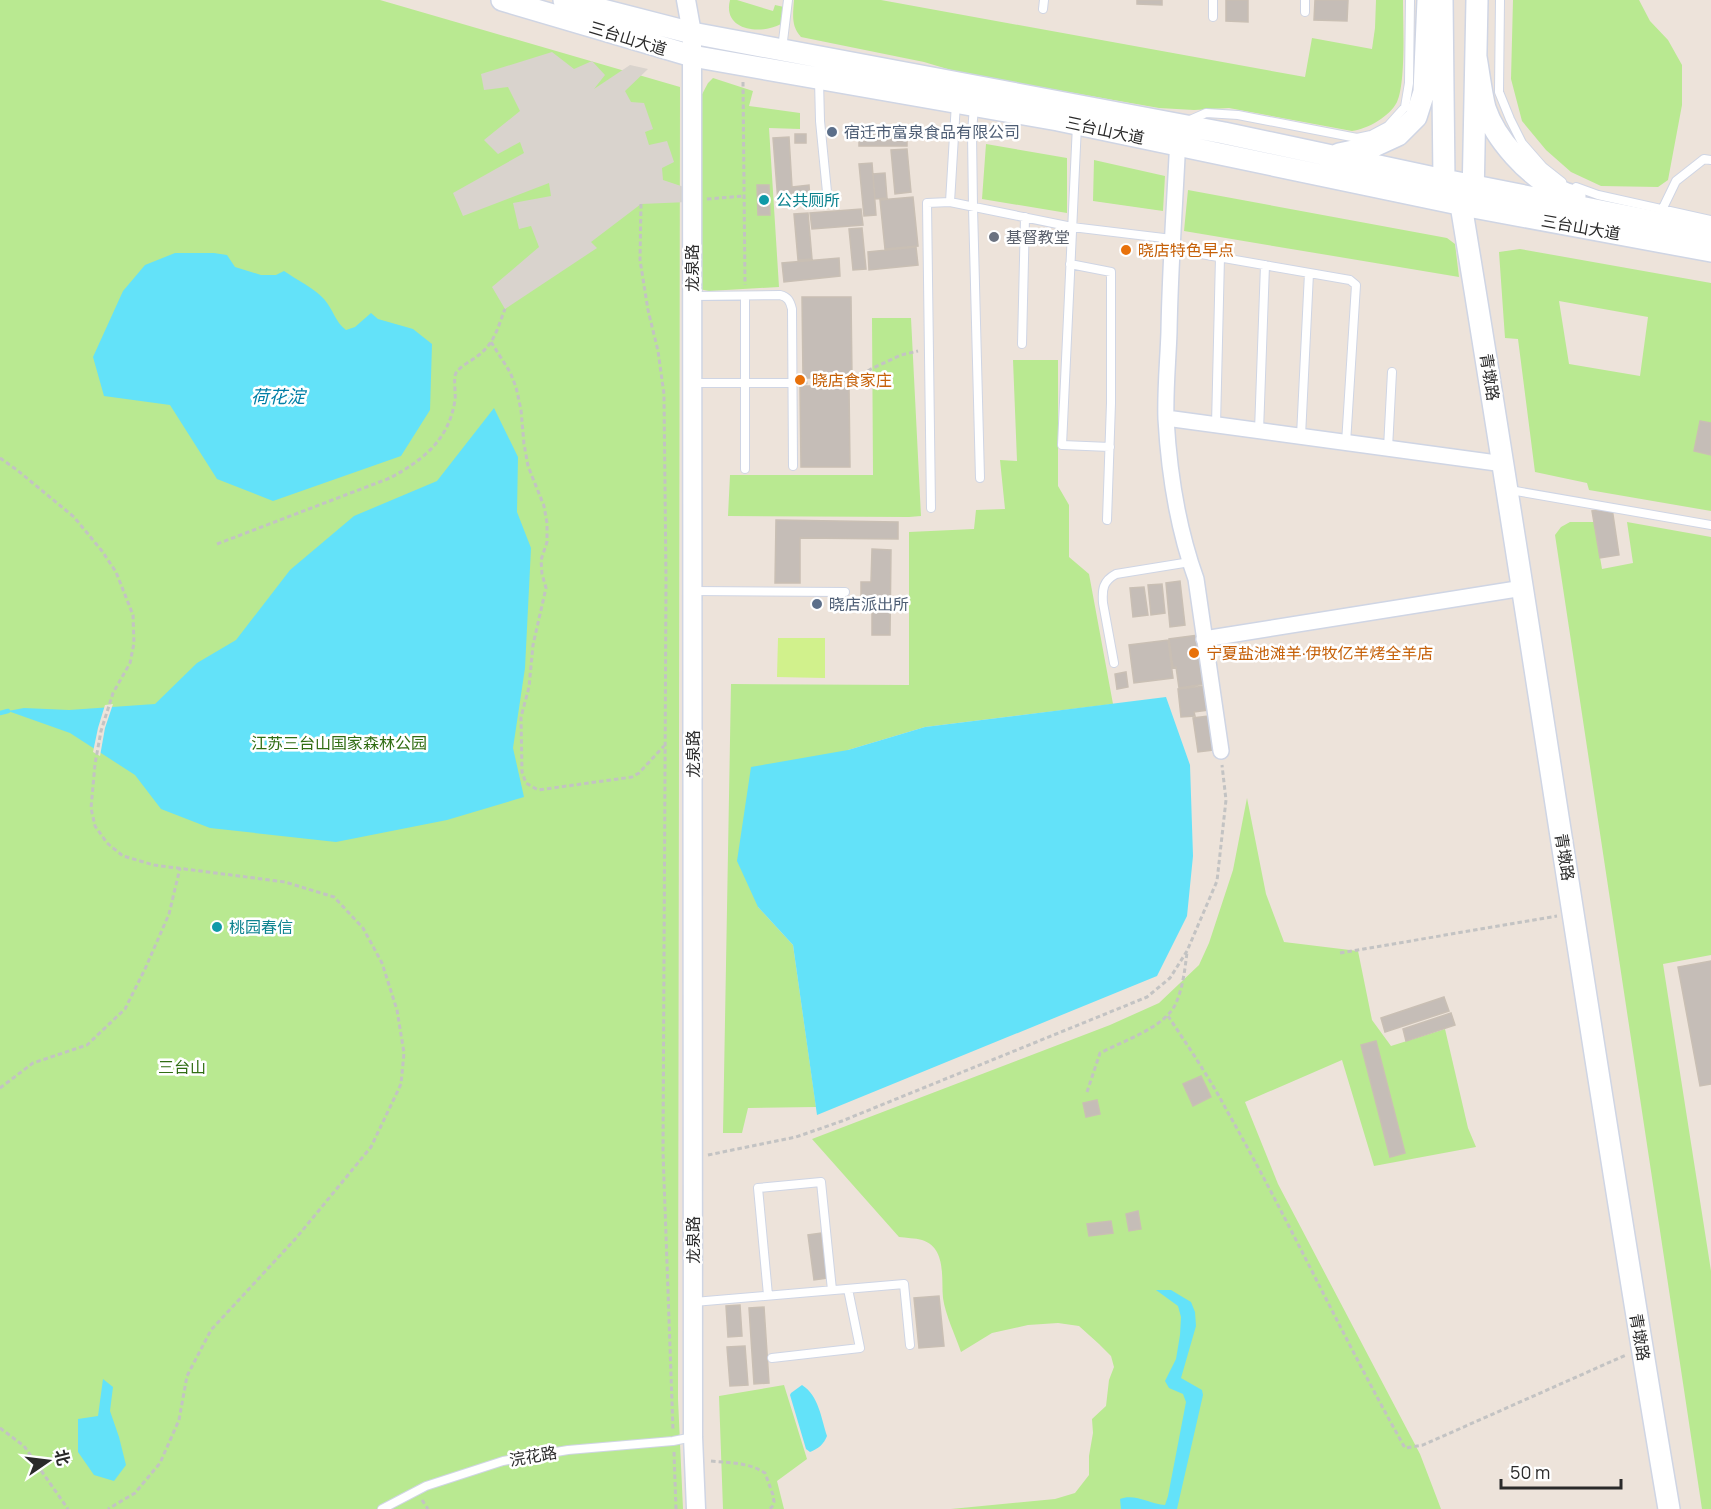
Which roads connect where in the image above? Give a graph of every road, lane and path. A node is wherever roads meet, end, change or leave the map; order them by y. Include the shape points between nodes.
1 (502, 0) edge
2 (564, 0) edge
3 (686, 0) edge
4 (788, 0) edge
5 (1044, 0) edge
6 (1213, 0) edge
7 (1305, 0) edge
8 (1410, 0) edge
9 (1428, 0) edge
10 (1442, 0) edge
11 (1477, 0) edge
12 (1500, 0) edge
13 (1044, 9) dead end
14 (1305, 12) dead end
15 (1213, 17) dead end
16 (692, 33) junction
17 (782, 50) junction
18 (692, 56) junction
19 (1476, 57) junction
20 (742, 65) junction
21 (819, 79) junction
22 (966, 95) junction
23 (1078, 115) junction
24 (1178, 135) junction
25 (1330, 156) junction
26 (1711, 160) edge
27 (1444, 180) junction
28 (1473, 185) junction
29 (744, 196) junction
30 (692, 197) junction
31 (828, 202) dead end
32 (950, 202) junction
33 (641, 204) dead end
34 (1461, 205) junction
35 (973, 207) junction
36 (1026, 217) junction
37 (1711, 220) edge
38 (1653, 223) junction
39 (1072, 227) junction
40 (1711, 233) edge
41 (1172, 244) junction
42 (1711, 251) edge
43 (1220, 257) junction
44 (1070, 264) junction
45 (1265, 265) junction
46 (1310, 273) junction
47 (745, 296) junction
48 (693, 297) junction
49 (505, 309) dead end
50 (491, 342) junction
51 (1022, 344) dead end
52 (929, 350) junction
53 (1392, 372) dead end
54 (693, 383) junction
55 (745, 383) junction
56 (792, 383) junction
57 (1166, 418) junction
58 (1216, 425) junction
59 (1259, 431) junction
60 (1301, 436) junction
61 (1346, 443) junction
62 (1110, 447) junction
63 (1388, 448) junction
64 (0, 458) edge
65 (1504, 464) junction
66 (793, 466) dead end
67 (745, 469) dead end
68 (980, 478) dead end
69 (1508, 489) junction
70 (931, 508) dead end
71 (1107, 520) dead end
72 (1711, 525) edge
73 (217, 544) dead end
74 (1190, 562) junction
75 (1523, 588) junction
76 (693, 591) junction
77 (845, 592) dead end
78 (1204, 639) junction
79 (1114, 663) dead end
80 (666, 745) junction
81 (1221, 751) joint
82 (180, 868) junction
83 (1573, 913) junction
84 (1187, 951) junction
85 (1340, 953) dead end
86 (1168, 1016) junction
87 (0, 1088) edge
88 (1087, 1092) dead end
89 (693, 1159) junction
90 (848, 1289) junction
91 (832, 1290) junction
92 (768, 1295) junction
93 (693, 1302) junction
94 (910, 1345) dead end
95 (1642, 1348) junction
96 (772, 1358) dead end
97 (0, 1428) edge
98 (693, 1437) junction
99 (673, 1442) junction
100 (693, 1460) junction
101 (68, 1509) edge
102 (108, 1509) edge
103 (382, 1509) edge
104 (676, 1509) edge
105 (696, 1509) edge
106 (769, 1509) edge
107 (1669, 1509) edge

1 - 18 main road, 三台山大道
2 - 16 main road, 三台山大道
3 - 16 street, 龙泉路
4 - 17 lane
5 - 13 lane
6 - 15 lane
7 - 14 lane
8 - 24 lane via 1405,107 1388,126 1357,138 1238,115 1206,113
9 - 25 main road via 1424,92 1416,117 1398,135 1372,147
10 - 27 main road
11 - 19 main road, 青墩路
12 - 38 lane via 1499,92 1522,143 1563,183 1598,195
16 - 17 main road, 三台山大道
16 - 18 street, 龙泉路
17 - 22 main road, 三台山大道
18 - 20 main road, 三台山大道
18 - 30 street, 龙泉路
19 - 28 main road, 青墩路
19 - 38 main road via 1486,109 1495,129 1533,175 1558,191
20 - 21 main road, 三台山大道
20 - 29 path
21 - 22 main road, 三台山大道
21 - 31 lane
22 - 23 main road, 三台山大道
22 - 32 lane
22 - 35 lane via 972,133
23 - 24 main road, 三台山大道
23 - 39 lane
24 - 25 main road, 三台山大道
24 - 34 main road, 三台山大道
24 - 41 street
25 - 27 main road, 三台山大道
26 - 38 lane via 1704,159 1676,181
27 - 28 main road, 三台山大道
27 - 34 main road
28 - 34 main road, 青墩路
28 - 38 main road, 三台山大道
29 - 30 path via 713,200
29 - 47 path
30 - 48 street, 龙泉路
32 - 35 lane
32 - 52 lane via 927,203
33 - 80 path via 640,260 664,394
34 - 38 main road, 三台山大道
34 - 65 main road, 青墩路
35 - 36 lane
35 - 68 lane
36 - 39 lane
36 - 51 lane
37 - 38 lane
38 - 40 main road, 三台山大道
38 - 42 main road, 三台山大道
39 - 41 lane
39 - 44 lane
41 - 43 lane
41 - 57 street
43 - 45 lane
43 - 58 lane
44 - 62 lane via 1111,272
44 - 62 lane via 1062,445
45 - 46 lane
45 - 59 lane
46 - 60 lane
46 - 61 lane via 1350,280 1356,285
47 - 48 lane
47 - 55 lane
47 - 56 lane via 780,295 790,302
48 - 54 street, 龙泉路
49 - 50 path
50 - 73 path via 456,373 453,409 446,431 409,468
50 - 80 path via 516,387 528,466 547,524 541,560 546,588 533,645 530,687 521,717 522,772 526,783 538,790 632,777
52 - 56 path via 901,355 853,380
52 - 70 lane
53 - 63 lane
54 - 55 lane
54 - 76 street, 龙泉路
55 - 56 lane
55 - 67 lane
56 - 66 lane
57 - 58 street
57 - 74 street via 1173,482
58 - 59 street
59 - 60 street
60 - 61 street
61 - 63 street
62 - 71 lane
63 - 65 street
64 - 82 path via 74,517 116,572 134,615 129,663 113,693 101,731 91,808 95,826 123,856
65 - 69 main road, 青墩路
69 - 72 lane
69 - 75 main road, 青墩路
74 - 78 street
74 - 79 lane via 1116,574 1104,584 1103,603
75 - 78 street
75 - 83 main road, 青墩路
76 - 77 lane
76 - 89 street, 龙泉路
78 - 81 street
80 - 99 path via 663,1152
81 - 84 path via 1226,800 1217,881
82 - 87 path via 169,914 124,1009 87,1045 33,1063
82 - 102 path via 285,882 333,897 363,928 382,963 397,1010 404,1053 401,1084 371,1147 297,1237 211,1330 187,1376 179,1420 160,1463 135,1493
83 - 85 path
83 - 95 main road, 青墩路
84 - 86 path via 1176,1004
84 - 89 path via 1170,978 1147,997 842,1121 796,1137
86 - 88 path via 1100,1053
86 - 95 path via 1226,1107 1405,1448 1423,1445
89 - 93 street, 龙泉路
90 - 91 lane
90 - 94 lane via 904,1284
90 - 96 lane via 860,1348
91 - 92 lane
91 - 92 lane via 821,1182 758,1188
92 - 93 lane
93 - 98 street, 龙泉路
95 - 107 main road, 青墩路
97 - 101 path via 24,1446
98 - 99 lane, 浣花路
98 - 100 street, 龙泉路
99 - 103 lane, 浣花路 via 568,1450 503,1461 426,1486
99 - 104 path
100 - 105 street, 龙泉路
100 - 106 path via 755,1466 765,1473 774,1502

